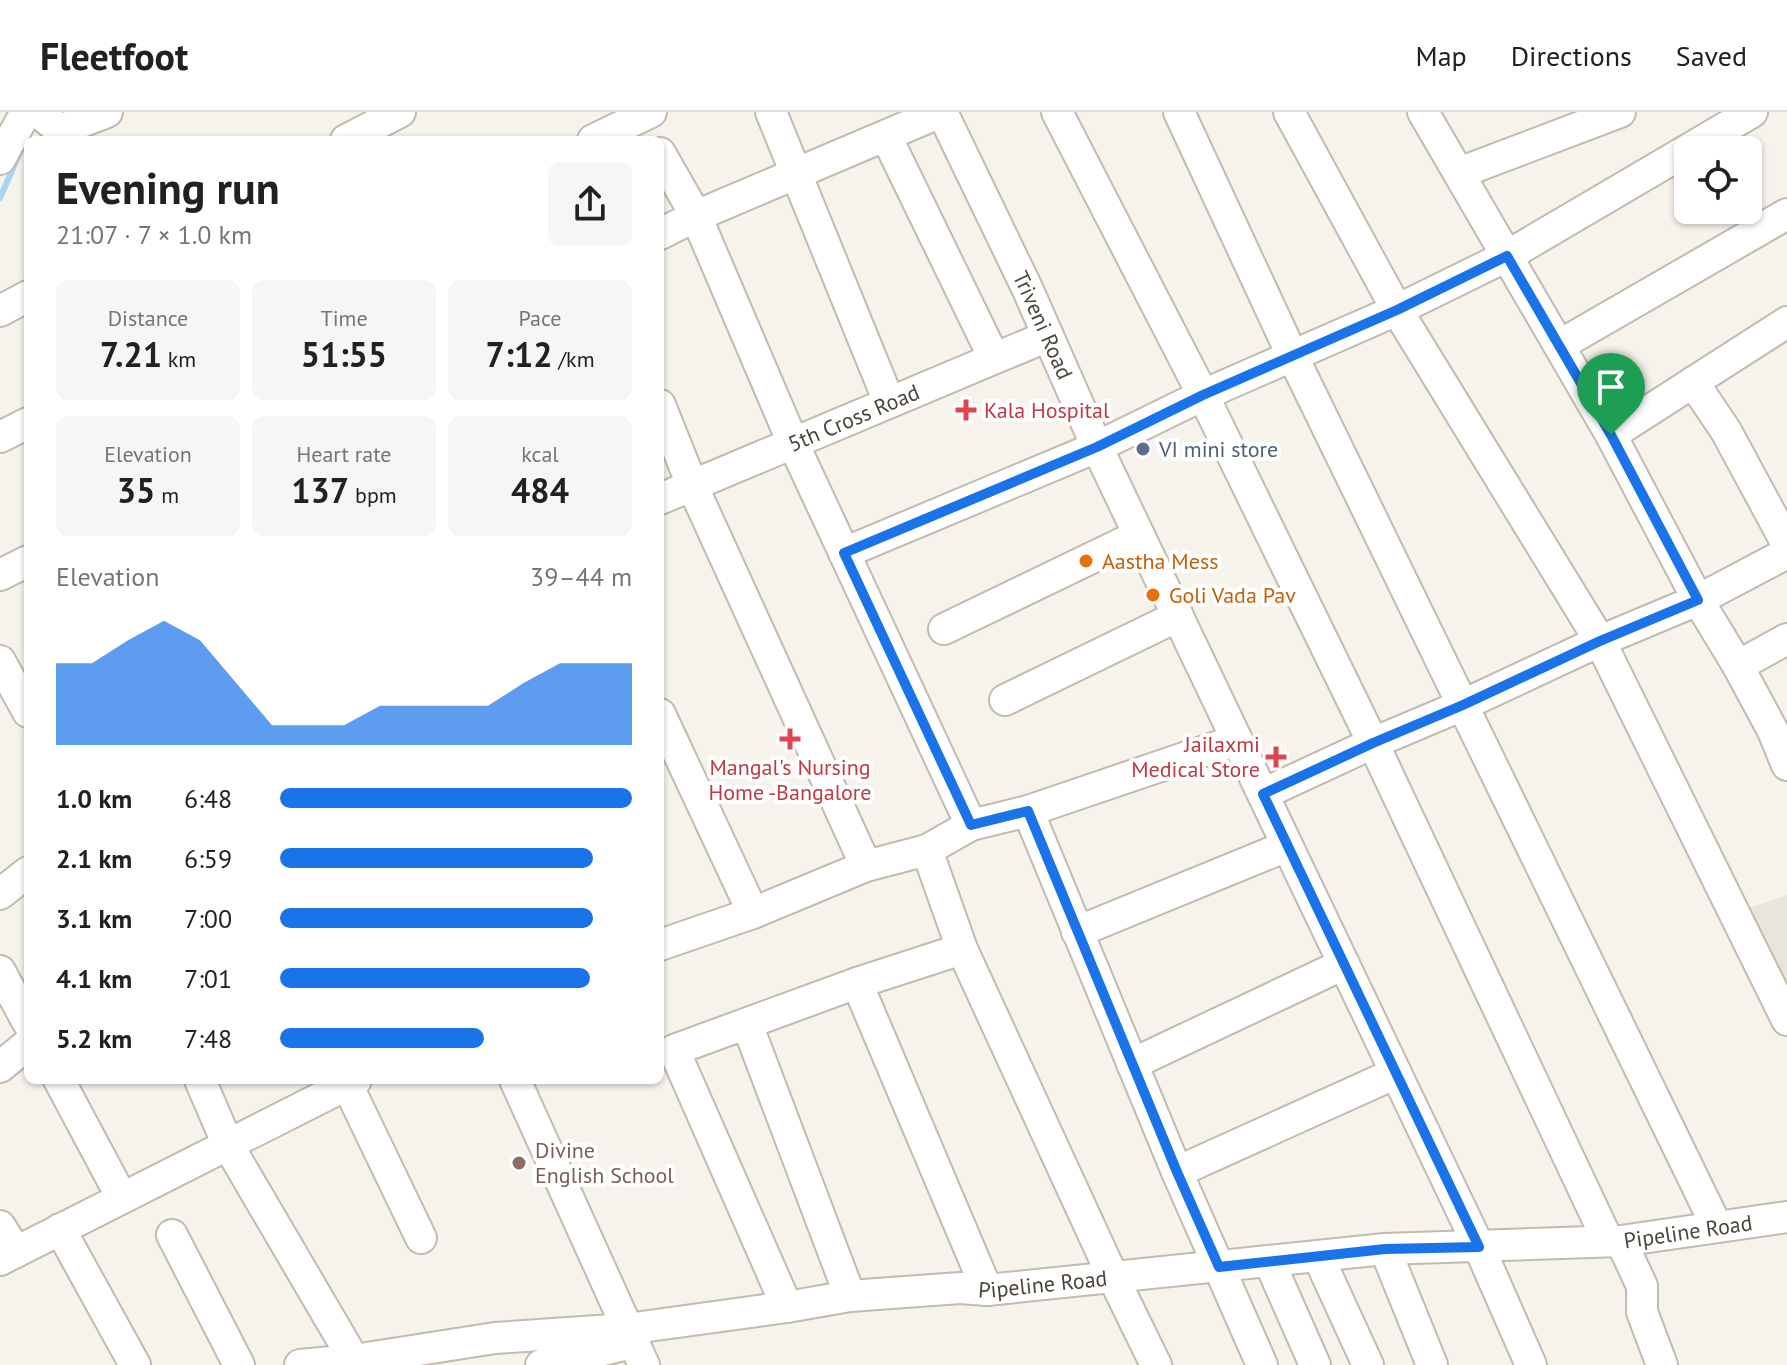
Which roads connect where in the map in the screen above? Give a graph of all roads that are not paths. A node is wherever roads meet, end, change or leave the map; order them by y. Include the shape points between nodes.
1 (107, 112) edge
2 (400, 112) edge
3 (771, 112) edge
4 (942, 112) edge
5 (1057, 112) edge
6 (1179, 112) edge
7 (1289, 112) edge
8 (1423, 112) edge
9 (1620, 112) edge
10 (1752, 112) edge
11 (645, 120) edge
12 (48, 121) edge
13 (363, 130) edge
14 (29, 136) edge
15 (603, 136) edge
16 (886, 136) junction
17 (24, 140) edge
18 (0, 159) edge
19 (664, 160) edge
20 (1459, 173) junction
21 (796, 174) junction
22 (1787, 214) edge
23 (696, 216) junction
24 (664, 232) edge
25 (1507, 256) junction
26 (24, 298) edge
27 (1397, 310) junction
28 (0, 311) edge
29 (1787, 322) edge
30 (1048, 336) junction
31 (1560, 345) junction
32 (1292, 355) junction
33 (994, 358) junction
34 (1693, 382) junction
35 (1203, 395) junction
36 (889, 402) junction
37 (664, 415) edge
38 (24, 425) edge
39 (1611, 435) junction
40 (0, 437) edge
41 (793, 443) junction
42 (1097, 447) junction
43 (692, 485) junction
44 (664, 497) edge
45 (1139, 535) junction
46 (1787, 544) edge
47 (844, 553) junction
48 (1787, 553) edge
49 (24, 563) edge
50 (0, 575) edge
51 (1698, 600) junction
52 (1178, 616) junction
53 (944, 629) dead end
54 (1787, 639) edge
55 (1600, 641) junction
56 (0, 661) edge
57 (1738, 666) junction
58 (1005, 700) dead end
59 (24, 705) edge
60 (1463, 705) junction
61 (664, 723) edge
62 (1780, 729) edge
63 (1237, 740) junction
64 (1373, 743) junction
65 (1787, 765) edge
66 (1263, 794) junction
67 (1028, 811) junction
68 (971, 825) junction
69 (1287, 846) junction
70 (927, 850) junction
71 (866, 866) junction
72 (753, 913) junction
73 (1077, 932) junction
74 (664, 944) edge
75 (962, 949) junction
76 (1344, 964) junction
77 (0, 971) edge
78 (857, 983) junction
79 (24, 1016) edge
80 (1787, 1020) edge
81 (747, 1024) junction
82 (24, 1047) edge
83 (1132, 1064) junction
84 (0, 1067) edge
85 (1396, 1073) junction
86 (61, 1084) edge
87 (202, 1084) edge
88 (346, 1084) edge
89 (351, 1084) edge
90 (517, 1084) edge
91 (228, 1145) junction
92 (1177, 1172) junction
93 (122, 1198) junction
94 (1787, 1217) edge
95 (0, 1226) edge
96 (1717, 1227) junction
97 (60, 1229) junction
98 (172, 1235) dead end
99 (421, 1238) dead end
100 (1615, 1241) junction
101 (1479, 1247) junction
102 (1385, 1249) junction
103 (8, 1256) edge
104 (1318, 1256) junction
105 (1269, 1261) junction
106 (1219, 1267) junction
107 (1113, 1277) junction
108 (987, 1290) junction
109 (850, 1296) junction
110 (787, 1307) junction
111 (635, 1346) edge
112 (354, 1360) junction
113 (135, 1365) edge
114 (239, 1365) edge
115 (300, 1365) edge
116 (541, 1365) edge
117 (1156, 1365) edge
118 (1262, 1365) edge
119 (1315, 1365) edge
120 (1368, 1365) edge
121 (1432, 1365) edge
122 (1531, 1365) edge
123 (1662, 1365) edge

1 - 12 street
2 - 13 street
3 - 21 street
4 - 16 street
4 - 30 street, Triveni Road
5 - 35 street
6 - 32 street
7 - 27 street
8 - 20 street
9 - 20 street
10 - 25 street
11 - 15 street
12 - 14 street
16 - 21 street
16 - 33 street
17 - 18 street
19 - 23 street
20 - 25 street
21 - 23 street
21 - 36 street
22 - 31 street
23 - 24 street
23 - 41 street
25 - 27 street
25 - 31 street
26 - 28 street
27 - 32 street
27 - 55 street
29 - 34 street
30 - 33 street, 5th Cross Road
30 - 42 street, Triveni Road
31 - 39 street
32 - 35 street
32 - 60 street
33 - 36 street, 5th Cross Road
34 - 39 street
34 - 46 street
35 - 42 street
35 - 64 street
36 - 41 street, 5th Cross Road
37 - 43 street
38 - 40 street
39 - 51 street
41 - 43 street, 5th Cross Road
41 - 47 street
42 - 45 street, Triveni Road
42 - 47 street
43 - 44 street, 5th Cross Road
43 - 71 street
45 - 52 street, Triveni Road
45 - 53 street
47 - 68 street
48 - 51 street
49 - 50 street
51 - 55 street
51 - 57 street
52 - 58 street
52 - 63 street, Triveni Road
54 - 57 street
55 - 60 street
55 - 80 street
56 - 59 street
57 - 62 street
60 - 64 street
60 - 96 street
61 - 72 street
62 - 65 street
63 - 66 street, Triveni Road
63 - 67 street
64 - 66 street
64 - 100 street
66 - 69 street, Triveni Road
67 - 68 street
67 - 73 street
68 - 70 street
69 - 73 street
69 - 76 street, Triveni Road
70 - 71 street
70 - 75 street
71 - 72 street
72 - 74 street
73 - 83 street
75 - 78 street
75 - 107 street
76 - 83 street
76 - 85 street, Triveni Road
77 - 79 street
78 - 81 street
78 - 108 street
81 - 109 street
81 - 110 street via 674,1050
82 - 84 street
83 - 92 street
85 - 92 street
85 - 101 street, Triveni Road
86 - 93 street
87 - 91 street
88 - 91 street
89 - 99 street
90 - 111 street
91 - 93 street
91 - 112 street
92 - 106 street
93 - 97 street
94 - 96 street, Pipeline Road
95 - 103 street
96 - 100 street, Pipeline Road
97 - 103 street
97 - 113 street
98 - 114 street
100 - 101 street, Pipeline Road
100 - 123 street via 1642,1286 1642,1312
101 - 102 street, Pipeline Road
101 - 122 street, Triveni Road
102 - 104 street, Pipeline Road
102 - 121 street
104 - 105 street, Pipeline Road
104 - 120 street
105 - 106 street, Pipeline Road
105 - 119 street
106 - 107 street, Pipeline Road
106 - 118 street
107 - 108 street, Pipeline Road
107 - 117 street
108 - 109 street, Pipeline Road
109 - 110 street, Pipeline Road
110 - 111 street, Pipeline Road
111 - 112 street, Pipeline Road via 495,1338
111 - 116 street
112 - 115 street, Pipeline Road

